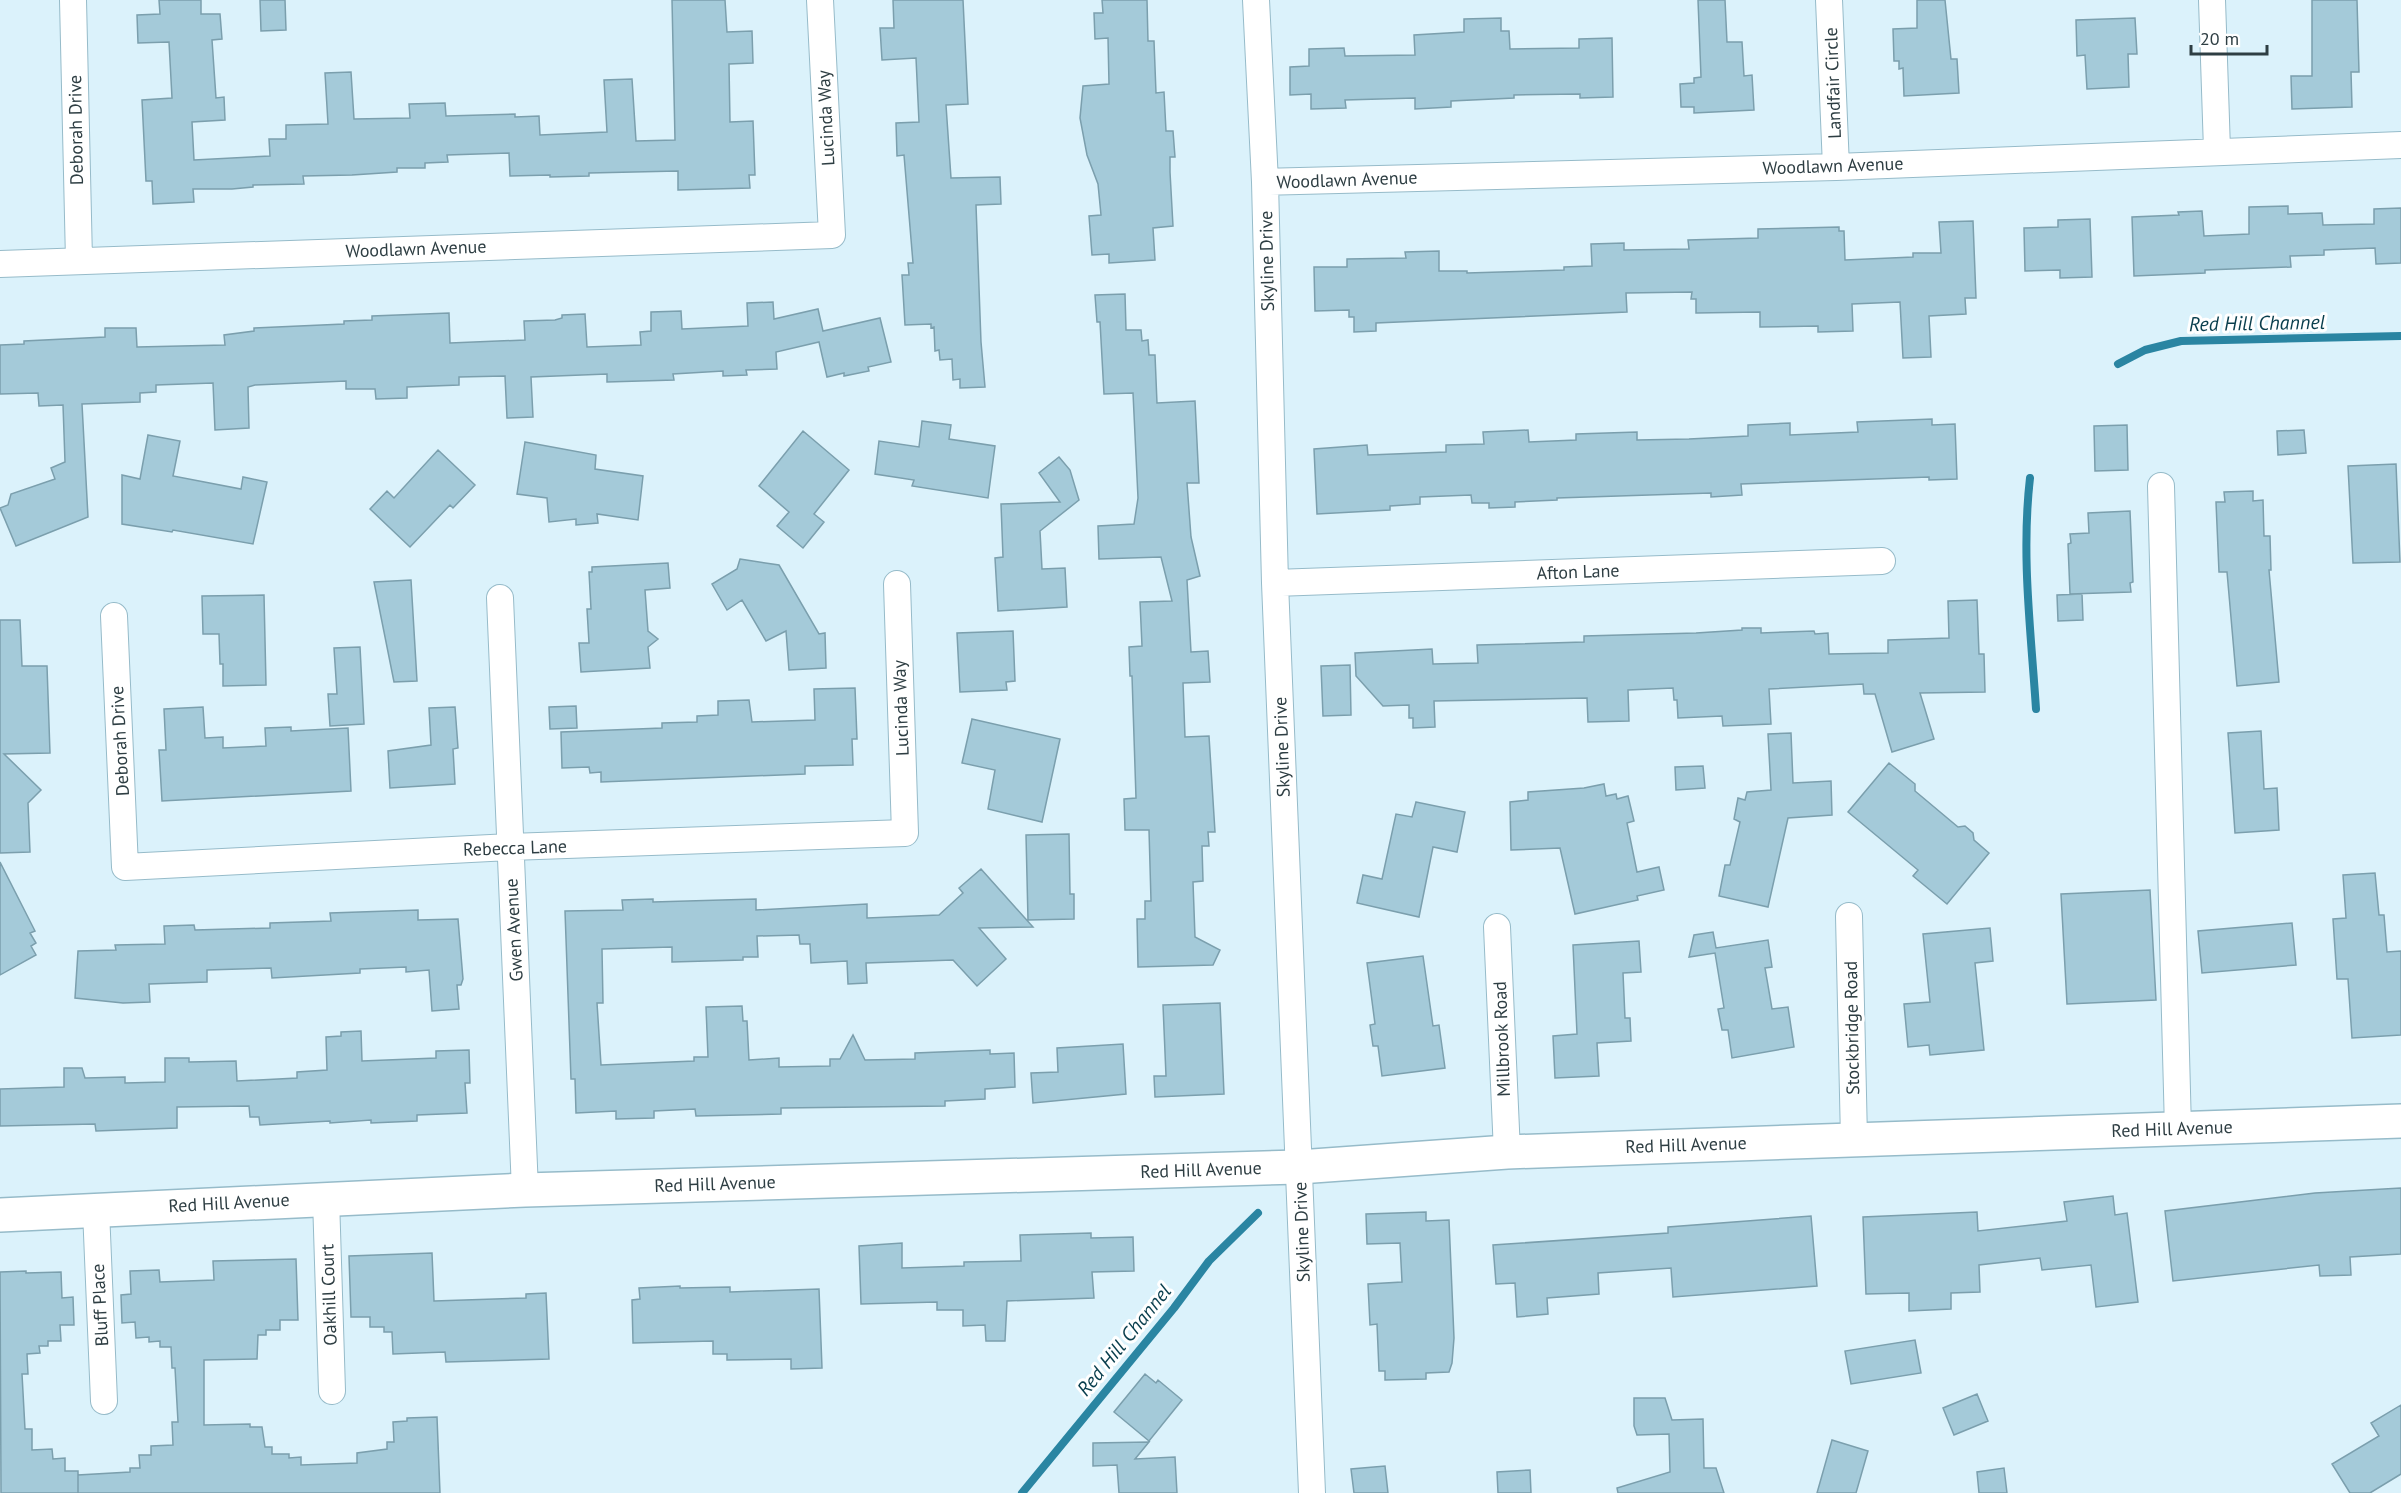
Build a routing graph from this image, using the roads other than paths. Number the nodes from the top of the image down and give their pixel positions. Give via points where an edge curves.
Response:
1 (73, 0) edge
2 (820, 0) edge
3 (1256, 0) edge
4 (1829, 0) edge
5 (2212, 0) edge
6 (2401, 145) edge
7 (2217, 150) junction
8 (1836, 167) junction
9 (1265, 182) junction
10 (832, 235) joint
11 (79, 260) junction
12 (0, 264) edge
13 (2161, 486) dead end
14 (1882, 561) dead end
15 (1275, 583) junction
16 (897, 584) dead end
17 (500, 598) dead end
18 (114, 616) dead end
19 (905, 833) joint
20 (510, 847) junction
21 (125, 867) joint
22 (1849, 916) dead end
23 (1497, 927) dead end
24 (2401, 1121) edge
25 (2178, 1129) junction
26 (1854, 1139) junction
27 (1507, 1152) junction
28 (1299, 1167) junction
29 (525, 1190) junction
30 (326, 1198) junction
31 (96, 1210) junction
32 (0, 1215) edge
33 (332, 1391) dead end
34 (104, 1401) dead end
35 (1312, 1493) edge

1 - 11 street, Deborah Drive
2 - 10 street, Lucinda Way
3 - 9 street, Skyline Drive
4 - 8 street, Landfair Circle
5 - 7 street
6 - 7 street, Woodlawn Avenue
7 - 8 street, Woodlawn Avenue
8 - 9 street, Woodlawn Avenue
9 - 15 street, Skyline Drive
10 - 11 street, Woodlawn Avenue
11 - 12 street, Woodlawn Avenue
13 - 25 street
14 - 15 street, Afton Lane
15 - 28 street, Skyline Drive
16 - 19 street, Lucinda Way
17 - 20 street, Gwen Avenue
18 - 21 street, Deborah Drive
19 - 20 street, Rebecca Lane
20 - 21 street, Rebecca Lane
20 - 29 street, Gwen Avenue
22 - 26 street, Stockbridge Road
23 - 27 street, Millbrook Road
24 - 25 main road, Red Hill Avenue
25 - 26 main road, Red Hill Avenue
26 - 27 main road, Red Hill Avenue
27 - 28 main road, Red Hill Avenue
28 - 29 main road, Red Hill Avenue
28 - 35 street, Skyline Drive
29 - 30 main road, Red Hill Avenue
30 - 31 main road, Red Hill Avenue
30 - 33 street, Oakhill Court
31 - 32 main road, Red Hill Avenue
31 - 34 street, Bluff Place

